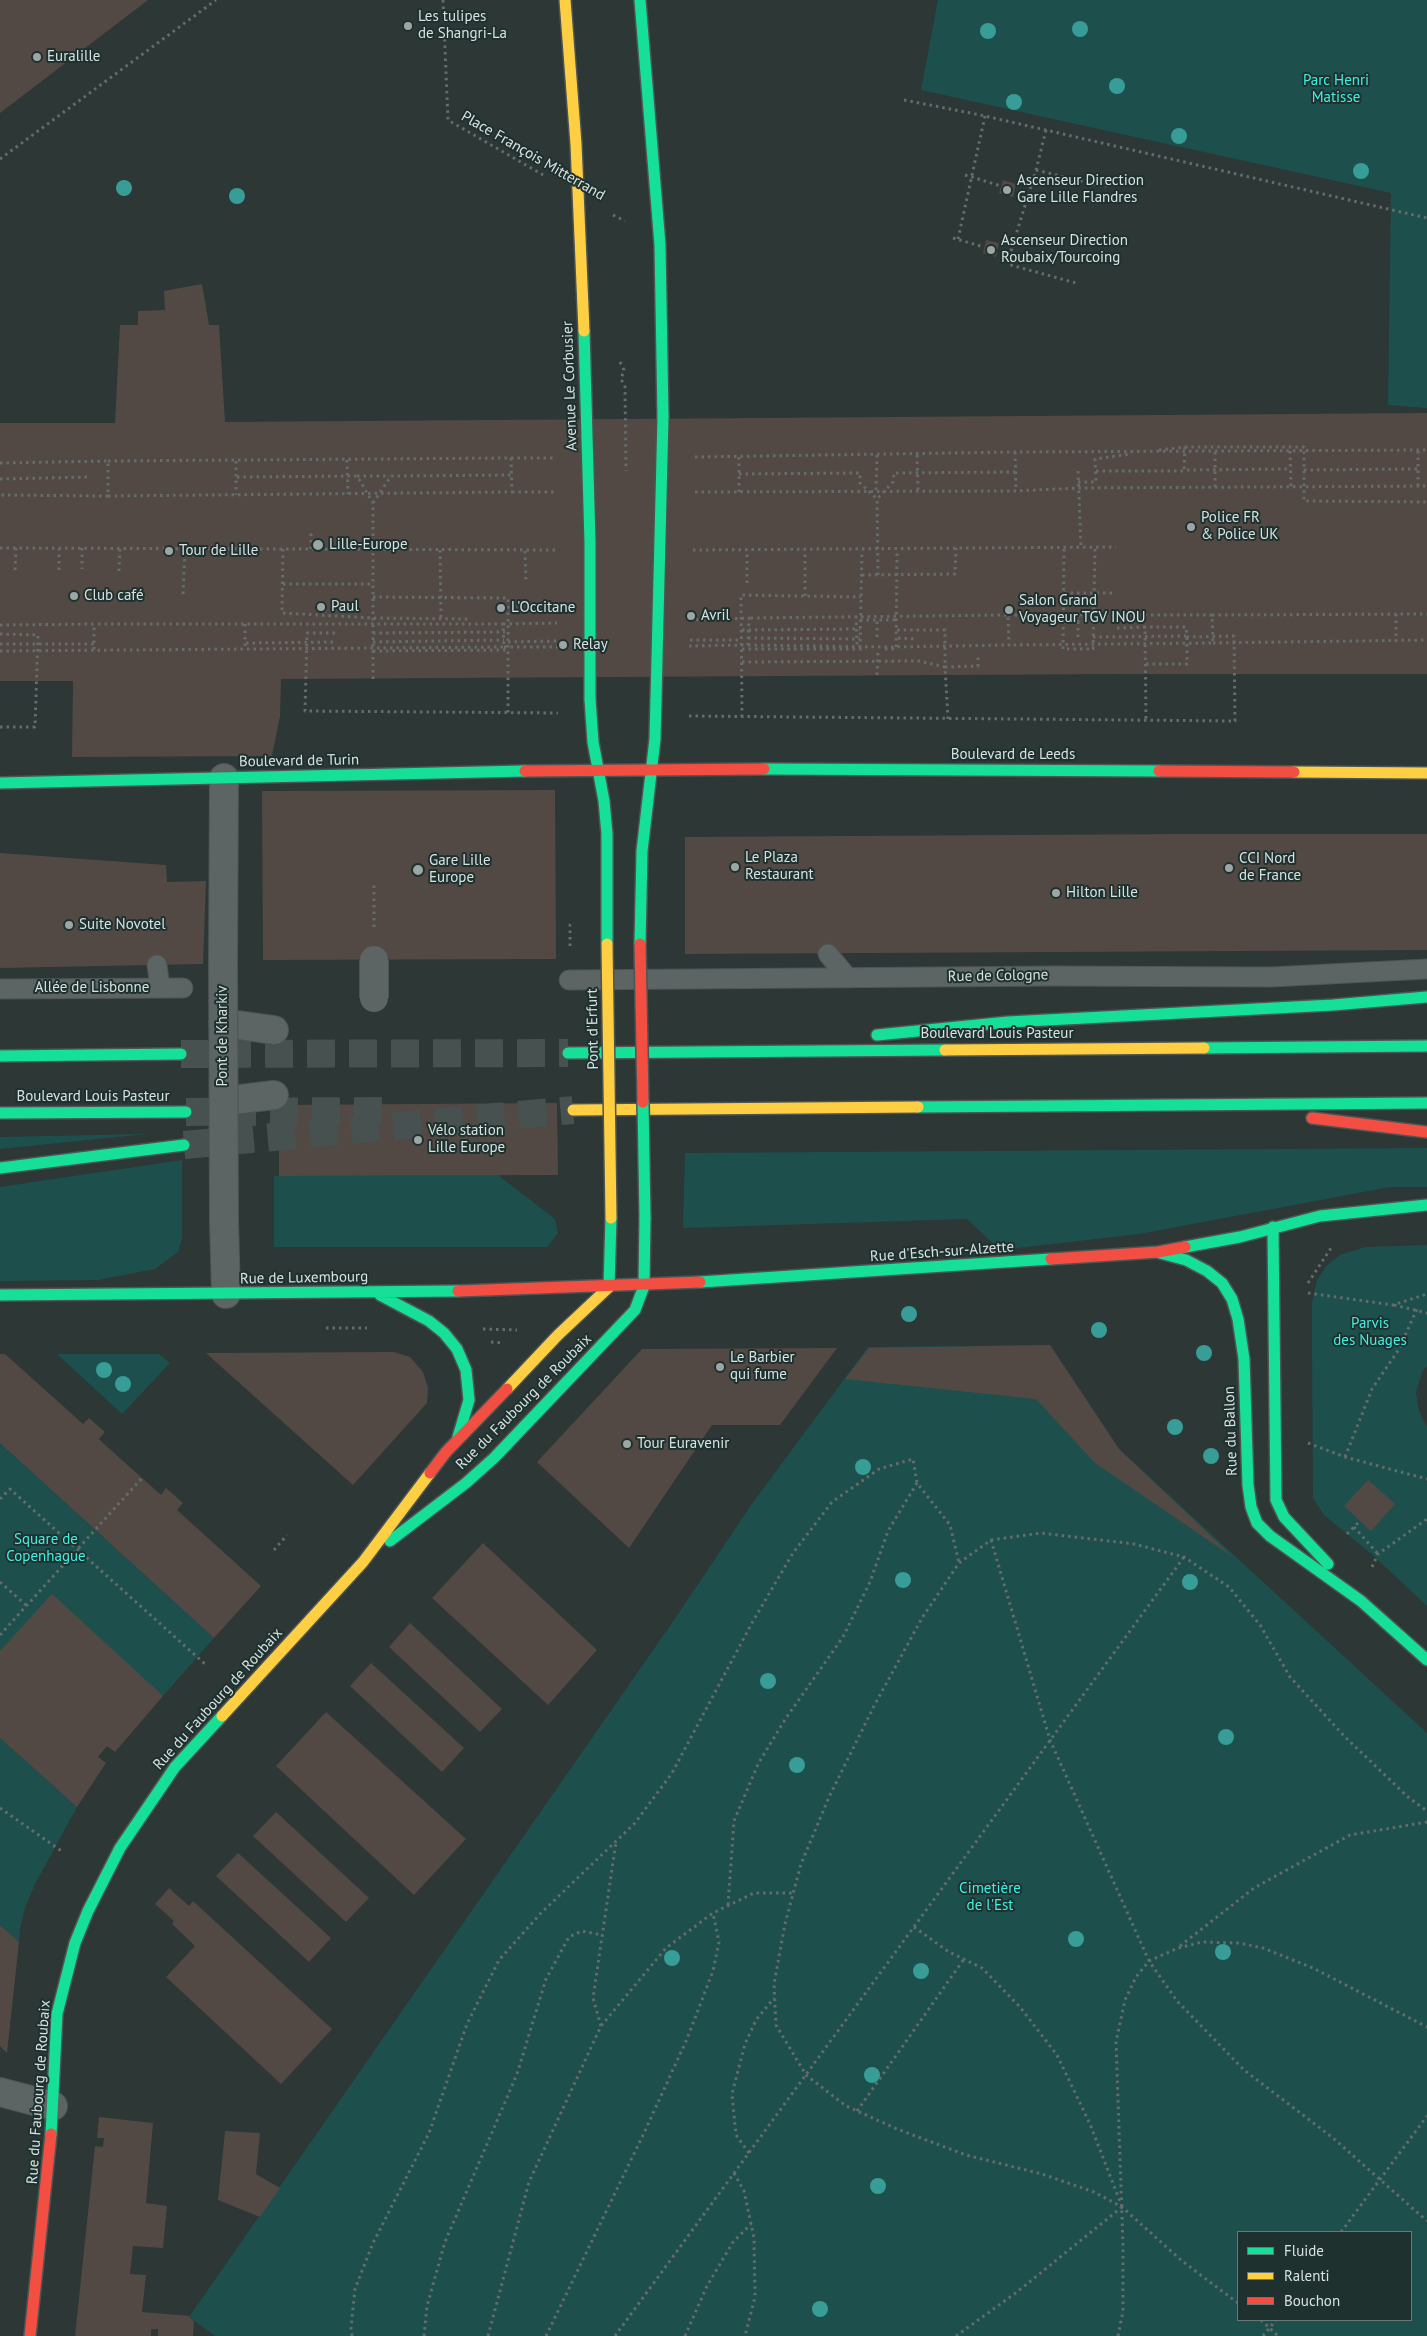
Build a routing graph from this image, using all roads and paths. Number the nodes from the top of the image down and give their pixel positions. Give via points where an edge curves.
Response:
1 (216, 0) edge
2 (443, 0) edge
3 (565, 0) edge
4 (640, 0) edge
5 (904, 100) dead end
6 (985, 116) junction
7 (1046, 130) junction
8 (0, 160) edge
9 (1036, 170) junction
10 (965, 175) dead end
11 (972, 177) junction
12 (550, 179) dead end
13 (1001, 186) dead end
14 (1106, 187) dead end
15 (609, 212) dead end
16 (1427, 218) edge
17 (625, 222) dead end
18 (953, 238) dead end
19 (958, 239) junction
20 (984, 247) dead end
21 (1076, 283) dead end
22 (620, 362) dead end
23 (618, 387) dead end
24 (633, 387) dead end
25 (625, 388) junction
26 (1185, 446) junction
27 (1418, 450) junction
28 (1427, 450) edge
29 (1290, 451) junction
30 (1015, 452) junction
31 (1215, 452) junction
32 (876, 455) junction
33 (917, 455) junction
34 (739, 456) junction
35 (616, 457) dead end
36 (636, 457) dead end
37 (693, 457) dead end
38 (510, 458) junction
39 (559, 458) dead end
40 (347, 460) junction
41 (108, 461) junction
42 (236, 461) junction
43 (0, 463) edge
44 (1291, 469) junction
45 (1418, 469) junction
46 (1215, 470) junction
47 (1304, 470) junction
48 (1096, 471) junction
49 (1015, 472) junction
50 (739, 474) junction
51 (511, 475) junction
52 (357, 476) junction
53 (391, 476) junction
54 (90, 477) dead end
55 (236, 477) junction
56 (0, 479) edge
57 (626, 480) dead end
58 (1078, 482) junction
59 (1418, 486) junction
60 (1427, 486) edge
61 (1215, 487) junction
62 (1291, 487) junction
63 (1078, 488) junction
64 (876, 490) junction
65 (918, 490) junction
66 (1016, 491) junction
67 (512, 492) junction
68 (560, 492) dead end
69 (693, 492) dead end
70 (739, 492) junction
71 (348, 494) junction
72 (0, 495) edge
73 (236, 495) junction
74 (108, 496) junction
75 (877, 499) junction
76 (1427, 502) edge
77 (373, 503) junction
78 (311, 532) dead end
79 (1116, 547) dead end
80 (0, 548) edge
81 (16, 548) junction
82 (82, 548) junction
83 (956, 548) junction
84 (1081, 548) junction
85 (1095, 548) junction
86 (59, 549) junction
87 (120, 549) junction
88 (185, 549) junction
89 (283, 549) junction
90 (311, 549) junction
91 (1064, 549) junction
92 (373, 550) junction
93 (440, 550) junction
94 (525, 550) junction
95 (550, 550) dead end
96 (692, 550) dead end
97 (747, 550) junction
98 (805, 550) junction
99 (862, 550) junction
100 (878, 550) junction
101 (897, 550) junction
102 (82, 569) dead end
103 (15, 570) dead end
104 (59, 570) dead end
105 (119, 571) dead end
106 (862, 575) junction
107 (878, 575) junction
108 (897, 575) junction
109 (526, 583) dead end
110 (747, 583) dead end
111 (283, 584) junction
112 (373, 584) junction
113 (1094, 592) junction
114 (1064, 593) junction
115 (1116, 593) dead end
116 (183, 594) dead end
117 (805, 596) junction
118 (373, 597) junction
119 (861, 597) junction
120 (441, 598) junction
121 (1396, 614) junction
122 (1427, 614) edge
123 (1008, 615) junction
124 (1063, 615) junction
125 (1095, 615) junction
126 (1212, 615) junction
127 (856, 616) junction
128 (1078, 616) junction
129 (373, 618) junction
130 (749, 618) dead end
131 (877, 618) junction
132 (896, 618) junction
133 (441, 619) junction
134 (468, 619) dead end
135 (860, 620) junction
136 (1064, 622) junction
137 (1078, 622) junction
138 (1094, 622) junction
139 (94, 624) junction
140 (245, 624) junction
141 (0, 625) edge
142 (1145, 627) junction
143 (1117, 628) dead end
144 (860, 629) junction
145 (742, 630) junction
146 (896, 630) junction
147 (1078, 630) junction
148 (508, 632) junction
149 (335, 633) dead end
150 (373, 633) junction
151 (0, 634) edge
152 (1212, 635) junction
153 (1078, 636) dead end
154 (1063, 637) junction
155 (1093, 637) junction
156 (1186, 637) junction
157 (748, 638) dead end
158 (898, 638) junction
159 (860, 639) junction
160 (916, 639) dead end
161 (685, 640) dead end
162 (742, 640) junction
163 (1396, 640) junction
164 (1427, 640) edge
165 (506, 641) junction
166 (562, 641) dead end
167 (334, 642) dead end
168 (373, 642) junction
169 (246, 643) junction
170 (1213, 643) junction
171 (0, 644) edge
172 (94, 644) junction
173 (1095, 644) junction
174 (748, 645) dead end
175 (1009, 645) junction
176 (1064, 645) junction
177 (898, 646) junction
178 (858, 647) junction
179 (742, 649) junction
180 (878, 649) junction
181 (0, 650) edge
182 (246, 650) junction
183 (508, 650) junction
184 (94, 651) junction
185 (374, 651) junction
186 (978, 656) dead end
187 (742, 662) junction
188 (1146, 664) junction
189 (945, 667) junction
190 (877, 675) dead end
191 (373, 678) dead end
192 (508, 714) junction
193 (564, 714) dead end
194 (684, 716) dead end
195 (742, 717) junction
196 (948, 719) junction
197 (1146, 720) junction
198 (0, 727) edge
199 (599, 770) junction
200 (651, 770) junction
201 (1427, 773) edge
202 (224, 778) junction
203 (0, 783) edge
204 (374, 885) dead end
205 (374, 917) dead end
206 (828, 954) dead end
207 (374, 960) dead end
208 (157, 965) dead end
209 (1427, 969) edge
210 (848, 978) junction
211 (569, 980) dead end
212 (0, 988) edge
213 (160, 988) junction
214 (183, 988) dead end
215 (1427, 997) edge
216 (374, 998) dead end
217 (223, 1024) junction
218 (274, 1030) dead end
219 (862, 1036) dead end
220 (832, 1039) dead end
221 (1427, 1046) edge
222 (715, 1051) junction
223 (568, 1053) tunnel mouth
224 (181, 1054) tunnel mouth
225 (0, 1056) edge
226 (274, 1095) dead end
227 (224, 1101) junction
228 (1427, 1103) edge
229 (1227, 1105) junction
230 (573, 1110) tunnel mouth
231 (186, 1112) tunnel mouth
232 (0, 1113) edge
233 (1427, 1132) edge
234 (184, 1144) tunnel mouth
235 (0, 1168) edge
236 (1427, 1205) edge
237 (1273, 1227) junction
238 (1158, 1252) junction
239 (644, 1286) junction
240 (609, 1287) junction
241 (374, 1292) junction
242 (226, 1294) junction
243 (1301, 1294) dead end
244 (1427, 1294) edge
245 (0, 1295) edge
246 (1393, 1305) junction
247 (1416, 1309) junction
248 (1427, 1313) edge
249 (477, 1328) dead end
250 (521, 1330) dead end
251 (487, 1342) dead end
252 (506, 1343) dead end
253 (456, 1441) junction
254 (1302, 1441) dead end
255 (1345, 1457) junction
256 (142, 1478) dead end
257 (1427, 1479) edge
258 (917, 1483) junction
259 (0, 1499) edge
260 (1427, 1519) edge
261 (1360, 1521) dead end
262 (1354, 1527) junction
263 (288, 1534) dead end
264 (1347, 1534) dead end
265 (991, 1540) junction
266 (78, 1550) junction
267 (274, 1550) dead end
268 (1378, 1554) junction
269 (1184, 1557) junction
270 (362, 1562) junction
271 (959, 1563) junction
272 (0, 1582) edge
273 (1361, 1601) junction
274 (27, 1606) junction
275 (0, 1635) edge
276 (1427, 1660) edge
277 (205, 1664) dead end
278 (1050, 1740) junction
279 (0, 1808) edge
280 (1427, 1811) edge
281 (1427, 1822) edge
282 (616, 1841) junction
283 (63, 1852) dead end
284 (793, 1893) junction
285 (728, 1905) junction
286 (713, 1913) junction
287 (914, 1927) junction
288 (602, 1935) junction
289 (1178, 1948) junction
290 (964, 1959) junction
291 (1149, 1961) junction
292 (774, 1998) junction
293 (601, 2026) junction
294 (1427, 2027) edge
295 (806, 2075) junction
296 (0, 2092) edge
297 (53, 2106) junction
298 (857, 2111) junction
299 (1427, 2116) edge
300 (749, 2153) junction
301 (734, 2173) junction
302 (1381, 2178) junction
303 (1122, 2207) junction
304 (1427, 2221) edge
305 (751, 2224) junction
306 (1342, 2231) edge
307 (1237, 2302) edge
308 (1262, 2321) edge
309 (1275, 2321) edge
310 (1270, 2327) junction
311 (30, 2336) edge
312 (352, 2336) edge
313 (424, 2336) edge
314 (488, 2336) edge
315 (546, 2336) edge
316 (615, 2336) edge
317 (685, 2336) edge
318 (745, 2336) edge
319 (956, 2336) edge
320 (1118, 2336) edge
321 (1264, 2336) edge
322 (1278, 2336) edge

1 - 8 path
2 - 12 path, Place François Mitterrand via 448,120
3 - 199 main road, Avenue Le Corbusier, bridge via 576,153 586,386 590,699
4 - 200 main road, bridge via 657,194 663,331 656,699
5 - 6 path
6 - 7 path
6 - 11 path
7 - 9 path
7 - 16 path
9 - 14 path
9 - 21 path via 1007,264
10 - 11 path
11 - 13 path
11 - 19 path
15 - 17 path, Place François Mitterrand
18 - 19 path
19 - 20 path
22 - 25 path
23 - 25 path
24 - 25 path
25 - 57 path
26 - 44 path via 1184,470
26 - 47 path via 1304,446
26 - 48 path via 1095,459
27 - 28 path
27 - 29 path
27 - 45 path
29 - 31 path
29 - 44 path
30 - 31 path
30 - 33 path
30 - 49 path
31 - 46 path
32 - 33 path
32 - 34 path
32 - 64 path
33 - 65 path
34 - 37 path
34 - 50 path
35 - 36 path
38 - 39 path
38 - 40 path
38 - 51 path
40 - 42 path
40 - 71 path
41 - 42 path
41 - 43 path
41 - 74 path
42 - 55 path
44 - 62 path
45 - 47 path
45 - 59 path
46 - 48 path
46 - 61 path
47 - 76 path via 1304,501
48 - 58 path via 1096,482
49 - 66 path
49 - 75 path via 894,473 893,482
50 - 70 path
50 - 75 path via 860,473 860,483
51 - 53 path
51 - 67 path
52 - 53 path
52 - 55 path
52 - 77 path
53 - 77 path
54 - 56 path
55 - 73 path
58 - 63 path via 1078,471
58 - 84 path
59 - 60 path
59 - 62 path
61 - 62 path
61 - 63 path
63 - 66 path
64 - 65 path
64 - 70 path
65 - 66 path
67 - 68 path
67 - 71 path
69 - 70 path
71 - 73 path
72 - 74 path
73 - 74 path
75 - 100 path
77 - 92 path
78 - 90 path
79 - 85 path
80 - 81 path
81 - 86 path
81 - 103 path
82 - 86 path
82 - 87 path
82 - 102 path
83 - 91 path
83 - 101 path
83 - 108 path via 955,574
84 - 85 path
84 - 91 path
85 - 113 path
86 - 104 path
87 - 88 path
87 - 105 path
88 - 89 path
88 - 116 path
89 - 90 path
89 - 111 path
90 - 92 path
91 - 114 path
92 - 93 path
92 - 112 path
93 - 94 path
93 - 120 path
94 - 95 path
94 - 109 path
96 - 97 path
97 - 98 path
97 - 110 path
98 - 99 path
98 - 117 path
99 - 100 path
99 - 106 path
100 - 101 path
100 - 107 path
101 - 108 path
106 - 107 path
106 - 119 path
107 - 108 path
108 - 132 path
111 - 112 path
111 - 129 path via 282,613
112 - 118 path
113 - 114 path
113 - 115 path
113 - 138 path
114 - 136 path
117 - 119 path
117 - 145 path via 741,595
118 - 120 path
118 - 129 path
119 - 135 path
120 - 133 path
120 - 148 path via 508,598
121 - 122 path
121 - 126 path
121 - 163 path
123 - 124 path
123 - 132 path
123 - 175 path
124 - 128 path
124 - 154 path
125 - 126 path
125 - 128 path
125 - 173 path
126 - 152 path
127 - 130 path
127 - 131 path
127 - 178 path
128 - 147 path
129 - 133 path
129 - 150 path
131 - 132 path
131 - 135 path
132 - 146 path
132 - 158 path
133 - 134 path
135 - 144 path
136 - 137 path
136 - 154 path
137 - 138 path
137 - 147 path
138 - 155 path
139 - 140 path
139 - 141 path
139 - 172 path
140 - 165 path via 503,624
140 - 169 path
142 - 143 path
142 - 156 path via 1186,627
142 - 188 path
144 - 145 path
144 - 159 path
145 - 162 path
146 - 180 path via 896,649
146 - 189 path via 945,630
147 - 153 path
148 - 150 path
148 - 165 path
149 - 192 path via 307,633 305,711
150 - 168 path
151 - 198 path via 38,635 35,727
152 - 155 path
152 - 170 path
154 - 155 path via 1063,649 1093,648
154 - 176 path
156 - 188 path via 1187,664
156 - 197 path via 1234,636 1234,720
157 - 159 path
158 - 160 path
158 - 177 path
159 - 178 path
161 - 162 path
162 - 179 path
163 - 164 path
163 - 170 path
165 - 166 path
165 - 168 path
165 - 182 path via 504,648
165 - 183 path
167 - 169 path
168 - 185 path
169 - 182 path
170 - 173 path
171 - 172 path
172 - 184 path
173 - 176 path
174 - 178 path
175 - 176 path
175 - 177 path
177 - 178 path
178 - 179 path
178 - 180 path
179 - 187 path
180 - 190 path
181 - 184 path
182 - 184 path
183 - 185 path
183 - 192 path
185 - 191 path
186 - 189 path via 978,666
187 - 189 path via 919,661
187 - 195 path
188 - 197 path
189 - 196 path
192 - 193 path
194 - 195 path
195 - 196 path
196 - 197 path
199 - 200 main road, Boulevard de Leeds
199 - 202 main road, Boulevard de Turin
199 - 240 main road, Pont d'Erfurt, bridge via 608,834
200 - 201 main road, Boulevard de Leeds
200 - 239 main road, bridge via 642,851 640,944
202 - 203 main road, Boulevard de Turin
202 - 217 street, Pont de Kharkiv, bridge
204 - 205 path
206 - 210 lane
207 - 216 street, bridge
208 - 213 lane
209 - 210 lane, Rue de Cologne via 1271,978
210 - 211 lane, Rue de Cologne
212 - 213 lane, Allée de Lisbonne
213 - 214 lane, Allée de Lisbonne
215 - 219 main road via 1240,1011 1008,1022
217 - 218 street
217 - 227 street, Pont de Kharkiv, bridge
220 - 222 main road
221 - 222 main road, Boulevard Louis Pasteur
222 - 223 main road, Boulevard Louis Pasteur
224 - 225 main road
226 - 227 street
227 - 242 street, Pont de Kharkiv, bridge
228 - 229 main road
229 - 230 main road
229 - 233 main road
231 - 232 main road, Boulevard Louis Pasteur
234 - 235 main road
236 - 237 main road via 1320,1216
237 - 238 main road, Rue d'Esch-sur-Alzette via 1240,1237
237 - 273 main road, Rue du Ballon via 1276,1500 1284,1517
238 - 239 main road, Rue d'Esch-sur-Alzette
238 - 273 main road, Rue du Ballon via 1186,1260 1207,1271 1222,1283 1232,1299 1244,1359 1248,1485 1257,1523 1270,1536
239 - 240 main road, Rue d'Esch-sur-Alzette
239 - 270 main road, Rue du Faubourg de Roubaix via 635,1310 494,1458
240 - 241 main road, Rue de Luxembourg
240 - 253 main road, Rue du Faubourg de Roubaix
241 - 242 main road, Rue de Luxembourg
241 - 253 main road via 429,1321 457,1349 466,1370 469,1400
242 - 245 main road, Rue de Luxembourg
243 - 246 path via 1314,1293
244 - 246 path
246 - 247 path
247 - 248 path
247 - 255 path via 1398,1349 1372,1389
249 - 250 path
251 - 252 path
253 - 270 main road, Rue du Faubourg de Roubaix
254 - 255 path
255 - 257 path
256 - 266 path
258 - 271 path via 950,1525
258 - 282 path via 913,1459 879,1469 832,1502 793,1553 752,1621 672,1773 635,1823
258 - 285 path via 888,1531 870,1582 843,1637 758,1764 734,1821
259 - 266 path via 10,1489
260 - 268 path
261 - 262 path
262 - 264 path
262 - 268 path
263 - 267 path
265 - 269 path via 1041,1533 1134,1544
265 - 271 path
265 - 278 path
266 - 274 path
266 - 277 path
268 - 273 path
269 - 278 path
269 - 280 path via 1229,1587 1260,1625 1290,1677 1345,1737
270 - 297 main road, Rue du Faubourg de Roubaix via 196,1742 152,1798 120,1848 88,1910 65,1978 57,2014
271 - 284 path via 922,1618 874,1706 829,1797 801,1864
272 - 274 path
273 - 276 main road, Rue du Ballon
274 - 275 path
278 - 287 path
278 - 291 path
279 - 283 path
281 - 289 path via 1350,1835 1254,1888
282 - 288 path
282 - 312 path via 541,1913 499,1960 467,2024 429,2133 373,2243 355,2289
284 - 285 path via 754,1893
284 - 292 path
285 - 286 path
286 - 293 path via 666,1948
286 - 315 path via 719,1942 713,1971 690,2030
287 - 290 path
287 - 295 path
288 - 293 path via 593,1998
288 - 313 path via 582,1931 569,1937 546,1978 517,2074 445,2242 427,2306
289 - 291 path
289 - 294 path via 1202,1942 1239,1943 1263,1948 1313,1968
290 - 298 path
290 - 303 path via 982,1968 1020,2007 1057,2054 1090,2124
291 - 302 path via 1177,2001 1244,2070
291 - 303 path via 1136,1977 1125,2000 1116,2042
292 - 295 path via 776,2025
292 - 300 path via 756,2020 745,2044 732,2094 736,2135
293 - 314 path via 529,2182
295 - 298 path
295 - 300 path
296 - 297 street
297 - 311 main road, Rue du Faubourg de Roubaix via 50,2162
298 - 303 path via 897,2130 966,2155 1042,2174 1094,2192
299 - 302 path
300 - 301 path
301 - 305 path via 744,2191
301 - 316 path
302 - 304 path
302 - 306 path
303 - 307 path via 1182,2261
303 - 319 path via 1017,2292
303 - 320 path via 1123,2311
305 - 317 path via 733,2242
305 - 318 path via 755,2297
308 - 310 path
309 - 310 path
310 - 321 path
310 - 322 path

